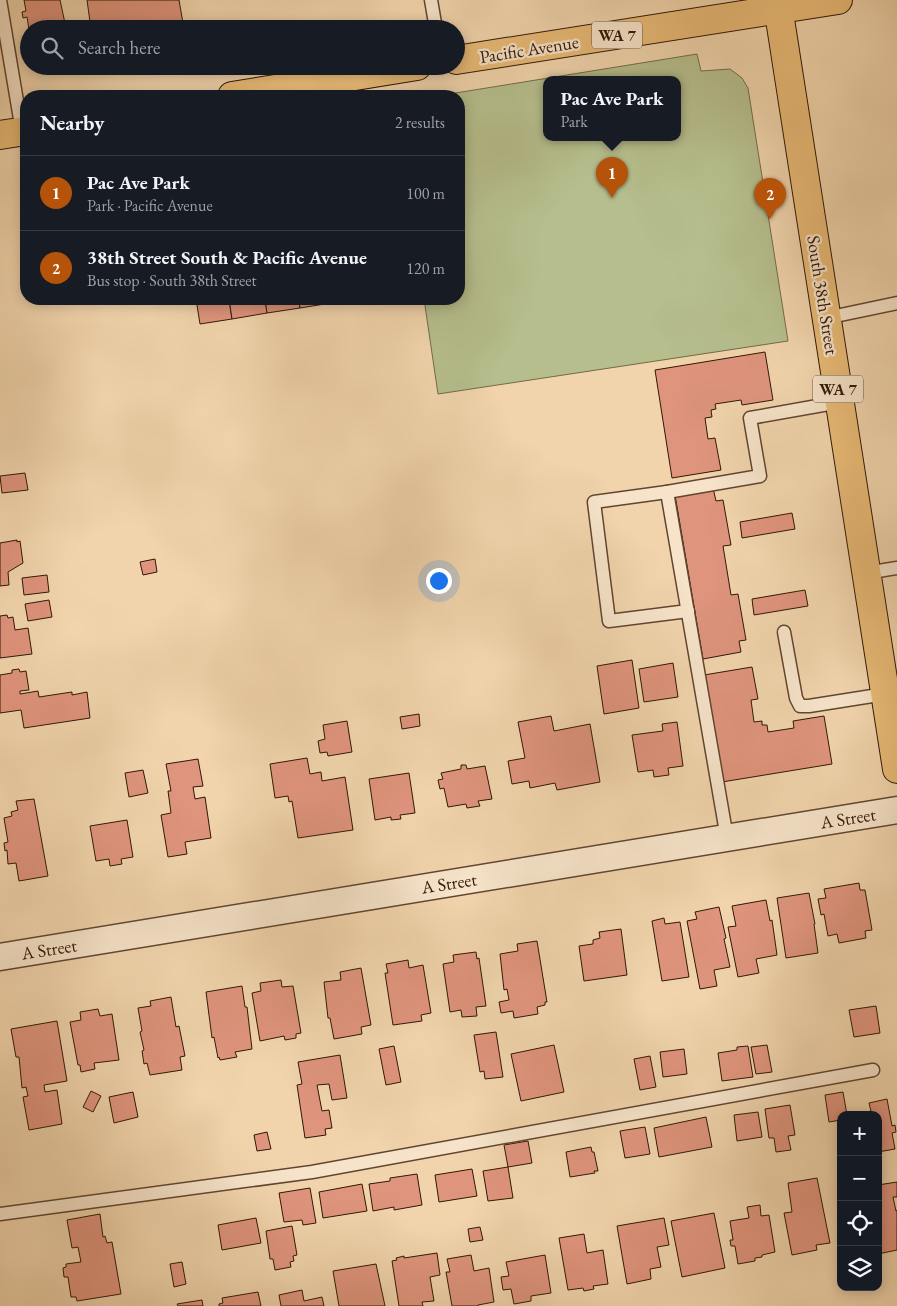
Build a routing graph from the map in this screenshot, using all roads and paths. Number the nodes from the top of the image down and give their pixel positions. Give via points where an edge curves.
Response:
1 (0, 0) edge
2 (431, 0) edge
3 (838, 0) edge
4 (778, 4) edge
5 (434, 20) edge
6 (465, 58) edge
7 (369, 75) edge
8 (289, 90) edge
9 (16, 132) edge
10 (897, 304) edge
11 (826, 318) junction
12 (840, 402) junction
13 (667, 492) junction
14 (897, 568) edge
15 (866, 573) junction
16 (688, 611) junction
17 (784, 632) dead end
18 (885, 694) junction
19 (897, 769) edge
20 (897, 810) edge
21 (727, 838) junction
22 (0, 957) edge
23 (873, 1070) dead end
24 (0, 1214) edge

1 - 9 lane
2 - 5 lane
3 - 4 main road, Pacific Avenue
4 - 6 main road, Pacific Avenue / WA 7
4 - 11 main road, South 38th Street / WA 7
7 - 8 main road
10 - 11 lane
11 - 12 main road, South 38th Street / WA 7
12 - 13 lane via 750,418 760,476
12 - 15 main road, South 38th Street / WA 7
13 - 16 lane
13 - 16 lane via 594,502 609,621
14 - 15 lane
15 - 18 main road, South 38th Street / WA 7
16 - 21 lane
17 - 18 lane via 800,706
18 - 19 main road, South 38th Street / WA 7
20 - 21 street, A Street
21 - 22 street, A Street
23 - 24 lane via 312,1172

